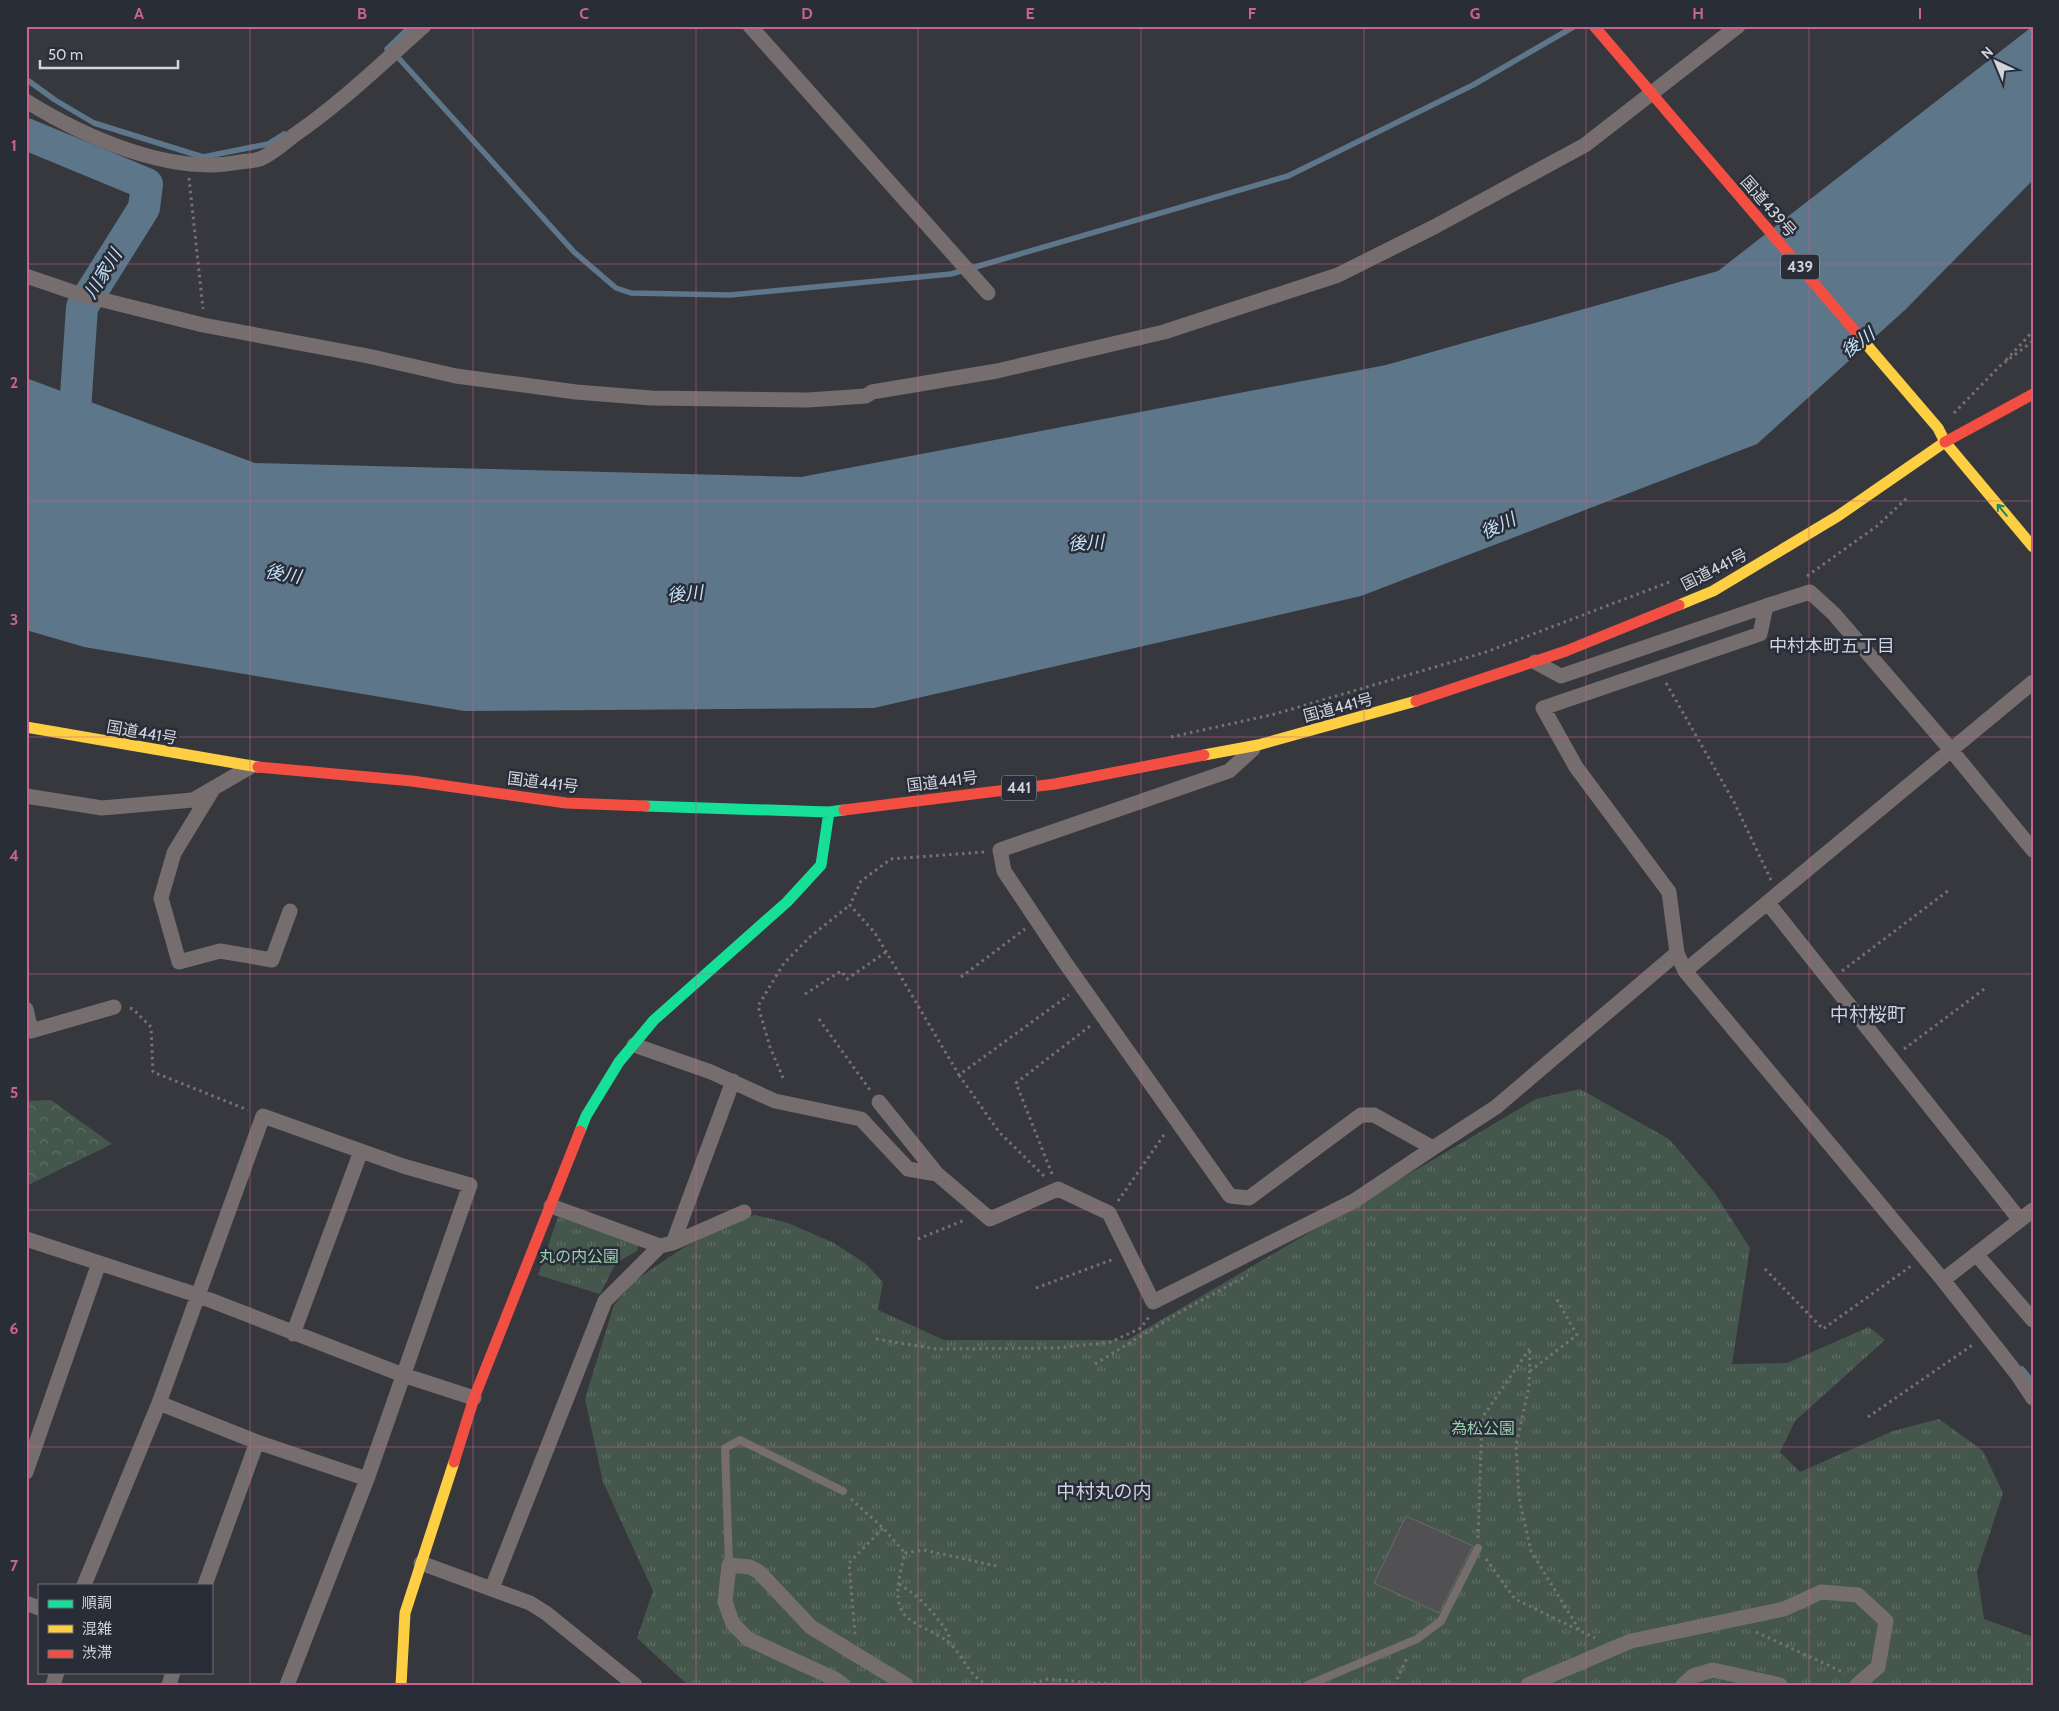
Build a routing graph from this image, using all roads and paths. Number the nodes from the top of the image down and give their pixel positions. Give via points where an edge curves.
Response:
1 (424, 26) edge
2 (750, 26) edge
3 (1594, 26) edge
4 (1738, 26) edge
5 (1657, 100) junction
6 (26, 101) edge
7 (188, 165) junction
8 (26, 276) edge
9 (988, 292) dead end
10 (203, 325) junction
11 (2033, 331) edge
12 (2033, 342) edge
13 (2000, 366) junction
14 (2033, 394) edge
15 (1938, 428) junction
16 (1945, 442) junction
17 (1913, 492) dead end
18 (2033, 548) edge
19 (1677, 579) dead end
20 (1810, 592) junction
21 (1766, 606) junction
22 (1534, 662) junction
23 (1658, 669) junction
24 (2033, 682) edge
25 (26, 728) edge
26 (1168, 737) dead end
27 (1258, 745) junction
28 (1951, 750) junction
29 (251, 766) junction
30 (213, 789) junction
31 (26, 796) edge
32 (829, 812) junction
33 (1000, 850) junction
34 (2033, 850) edge
35 (1949, 890) dead end
36 (1773, 898) junction
37 (850, 905) junction
38 (290, 911) dead end
39 (1038, 920) junction
40 (886, 952) junction
41 (1677, 953) junction
42 (1685, 971) junction
43 (961, 977) dead end
44 (1830, 981) junction
45 (1082, 986) junction
46 (1987, 988) dead end
47 (805, 994) dead end
48 (114, 1007) joint
49 (26, 1009) edge
50 (1103, 1017) junction
51 (819, 1019) dead end
52 (634, 1045) junction
53 (1892, 1058) junction
54 (959, 1075) junction
55 (783, 1078) dead end
56 (733, 1081) junction
57 (879, 1102) joint
58 (263, 1116) junction
59 (1175, 1118) junction
60 (1433, 1148) junction
61 (361, 1151) junction
62 (936, 1174) junction
63 (1058, 1189) junction
64 (551, 1206) junction
65 (2033, 1210) edge
66 (744, 1212) dead end
67 (982, 1213) junction
68 (1109, 1213) junction
69 (2020, 1220) junction
70 (26, 1239) edge
71 (918, 1240) dead end
72 (667, 1244) junction
73 (1129, 1254) junction
74 (1976, 1254) junction
75 (1923, 1258) junction
76 (99, 1263) junction
77 (1765, 1268) dead end
78 (1943, 1280) junction
79 (1036, 1288) dead end
80 (197, 1294) junction
81 (1555, 1296) dead end
82 (1153, 1302) junction
83 (2033, 1320) edge
84 (293, 1334) junction
85 (1986, 1335) junction
86 (876, 1339) dead end
87 (1530, 1371) junction
88 (403, 1375) junction
89 (474, 1398) junction
90 (2033, 1398) edge
91 (159, 1403) junction
92 (1868, 1418) dead end
93 (257, 1442) junction
94 (26, 1472) edge
95 (367, 1479) junction
96 (843, 1491) joint
97 (883, 1528) junction
98 (1478, 1548) junction
99 (904, 1553) junction
100 (421, 1563) junction
101 (729, 1565) junction
102 (996, 1566) dead end
103 (84, 1584) edge
104 (205, 1584) edge
105 (899, 1584) junction
106 (492, 1588) junction
107 (26, 1603) edge
108 (38, 1608) edge
109 (1580, 1631) junction
110 (1754, 1632) dead end
111 (1417, 1639) junction
112 (948, 1642) junction
113 (1614, 1648) junction
114 (856, 1655) junction
115 (1859, 1683) edge
116 (287, 1685) edge
117 (401, 1685) edge
118 (635, 1685) edge
119 (843, 1685) edge
120 (906, 1685) edge
121 (989, 1685) edge
122 (1027, 1685) edge
123 (1121, 1685) edge
124 (1308, 1685) edge
125 (1394, 1685) edge
126 (1528, 1685) edge
127 (1683, 1685) edge
128 (1780, 1685) edge

1 - 7 street via 325,114 262,158 222,166
2 - 9 street
3 - 5 main road, 国道439号 / 439
4 - 5 street
5 - 10 street via 1585,145 1434,227 1338,274 1164,332 997,371 872,392 866,396 808,400 704,399 576,392 456,376
5 - 15 main road, 国道439号 / 439
6 - 7 street via 108,142
7 - 10 path
8 - 10 street via 79,294
11 - 13 path
12 - 13 path
13 - 15 path
14 - 16 main road, 国道441号
15 - 16 main road, 国道439号 / 439
18 -> 16 main road, 国道439号 / 439
16 - 22 main road, 国道441号 / 441 via 1838,516 1713,591
17 - 20 path via 1876,526 1805,578
19 - 26 path via 1486,652 1275,714
20 - 21 street
20 - 28 street via 1834,614
21 - 22 street via 1561,676
21 - 23 street via 1760,634
22 - 27 main road, 国道441号 / 441 via 1368,716
23 - 36 path via 1734,802
23 - 41 street via 1543,708 1576,767 1670,892
24 - 28 street
25 - 29 main road, 国道441号 / 441
27 - 32 main road, 国道441号 / 441 via 1055,784
27 - 33 street via 1229,771
28 - 34 street
28 - 36 street
29 - 30 street
29 - 32 main road, 国道441号 / 441 via 412,781 566,803
30 - 31 street via 193,800 102,808
30 - 38 street via 174,853 161,898 179,962 220,951 272,960
32 - 52 main road via 821,865 787,902 654,1020
33 - 37 path via 891,859 861,881
33 - 39 street via 1004,871
35 - 44 path
36 - 42 street
36 - 44 street
37 - 40 path
37 - 55 path via 784,963 758,1006
39 - 43 path
39 - 45 street
40 - 47 path via 847,979 841,971
40 - 54 path
41 - 42 street
41 - 60 street via 1496,1107
42 - 75 street
44 - 53 street
45 - 50 street
45 - 54 path
46 - 53 path
48 - 49 street via 31,1031
48 - 58 path via 133,1009 150,1027 153,1072
50 - 59 street
50 - 63 path via 1016,1083
51 - 57 path
52 - 56 street
52 - 64 main road via 619,1062 586,1116
53 - 69 street
54 - 63 path via 999,1132
56 - 62 street via 775,1101 861,1119 908,1169
56 - 72 street
57 - 62 street
58 - 61 street
58 - 80 street
59 - 60 street via 1230,1196 1249,1198 1360,1115 1374,1115
59 - 68 path
60 - 82 street via 1354,1201
61 - 84 street
61 - 88 street via 470,1185
62 - 67 street
63 - 67 street via 990,1219
63 - 68 street
64 - 72 street
64 - 89 main road
65 - 69 street
66 - 72 street
67 - 71 path
68 - 73 street
69 - 74 street
70 - 76 street
72 - 106 street via 605,1301
73 - 79 path
73 - 82 street
74 - 78 street
74 - 83 street
75 - 77 path via 1823,1329
75 - 78 street
76 - 80 street
76 - 94 street
78 - 85 street
80 - 84 street
80 - 91 street
81 - 87 path via 1577,1335
82 - 86 path via 1151,1315 1141,1328 1111,1342 1057,1348 936,1349
84 - 88 street
85 - 90 street
85 - 92 path
87 - 98 path via 1530,1348 1482,1418
87 - 109 path via 1530,1387 1516,1445 1519,1498 1531,1551
88 - 89 street
88 - 95 street
89 - 100 main road
91 - 93 street
91 - 103 street
93 - 95 street
93 - 104 street
95 - 116 street
96 - 97 path
96 - 101 lane via 740,1440 725,1448
97 - 99 path
97 - 114 path via 849,1563
98 - 109 path via 1515,1599
98 - 111 lane via 1441,1621
99 - 102 path via 924,1550
99 - 105 path
100 - 106 street
100 - 117 main road via 405,1613
101 - 114 street via 750,1567 759,1572 811,1627
101 - 119 street via 726,1602 733,1624 748,1639
105 - 112 path via 919,1596 949,1634
105 - 112 path via 902,1611
106 - 118 street via 546,1613
107 - 108 street
109 - 113 path
110 - 115 path
111 - 124 lane
111 - 125 path
112 - 121 path via 979,1682
113 - 115 street via 1631,1641 1784,1609 1821,1592 1858,1596 1886,1621 1878,1667
113 - 126 street
114 - 120 street
122 - 123 path via 1048,1679
127 - 128 street via 1693,1676 1713,1670

